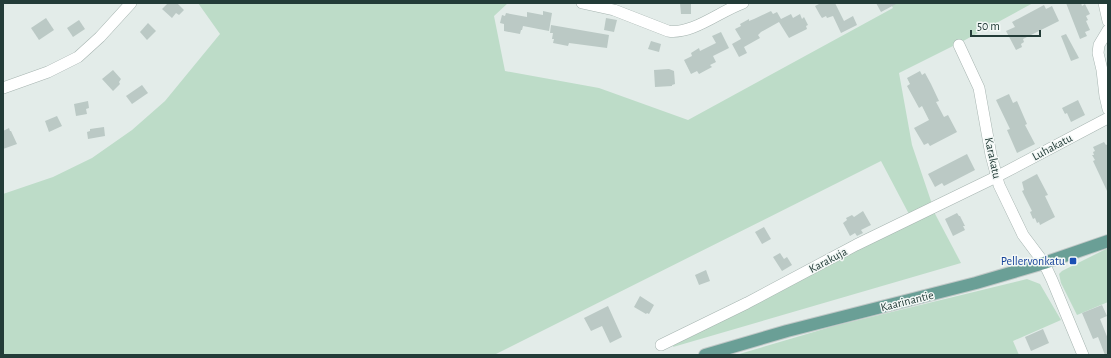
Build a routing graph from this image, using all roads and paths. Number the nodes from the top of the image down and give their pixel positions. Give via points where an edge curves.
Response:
1 (131, 3) edge
2 (582, 3) edge
3 (743, 3) edge
4 (1104, 3) edge
5 (1108, 21) edge
6 (1108, 30) edge
7 (959, 46) dead end
8 (3, 88) edge
9 (1108, 109) edge
10 (1108, 118) edge
11 (996, 177) junction
12 (1108, 241) edge
13 (1044, 263) junction
14 (661, 345) dead end
15 (705, 355) edge
16 (1084, 355) edge

1 - 8 street via 78,57 48,72
2 - 3 street via 614,10 675,32 689,29
4 - 5 street
6 - 9 street via 1099,45 1098,53
7 - 11 street, Karakatu via 979,88
10 - 11 street, Luhakatu
11 - 13 street, Karakatu via 1023,235
11 - 14 street, Karakuja
12 - 13 main road, Kaarinantie
13 - 15 main road, Kaarinantie
13 - 16 street

